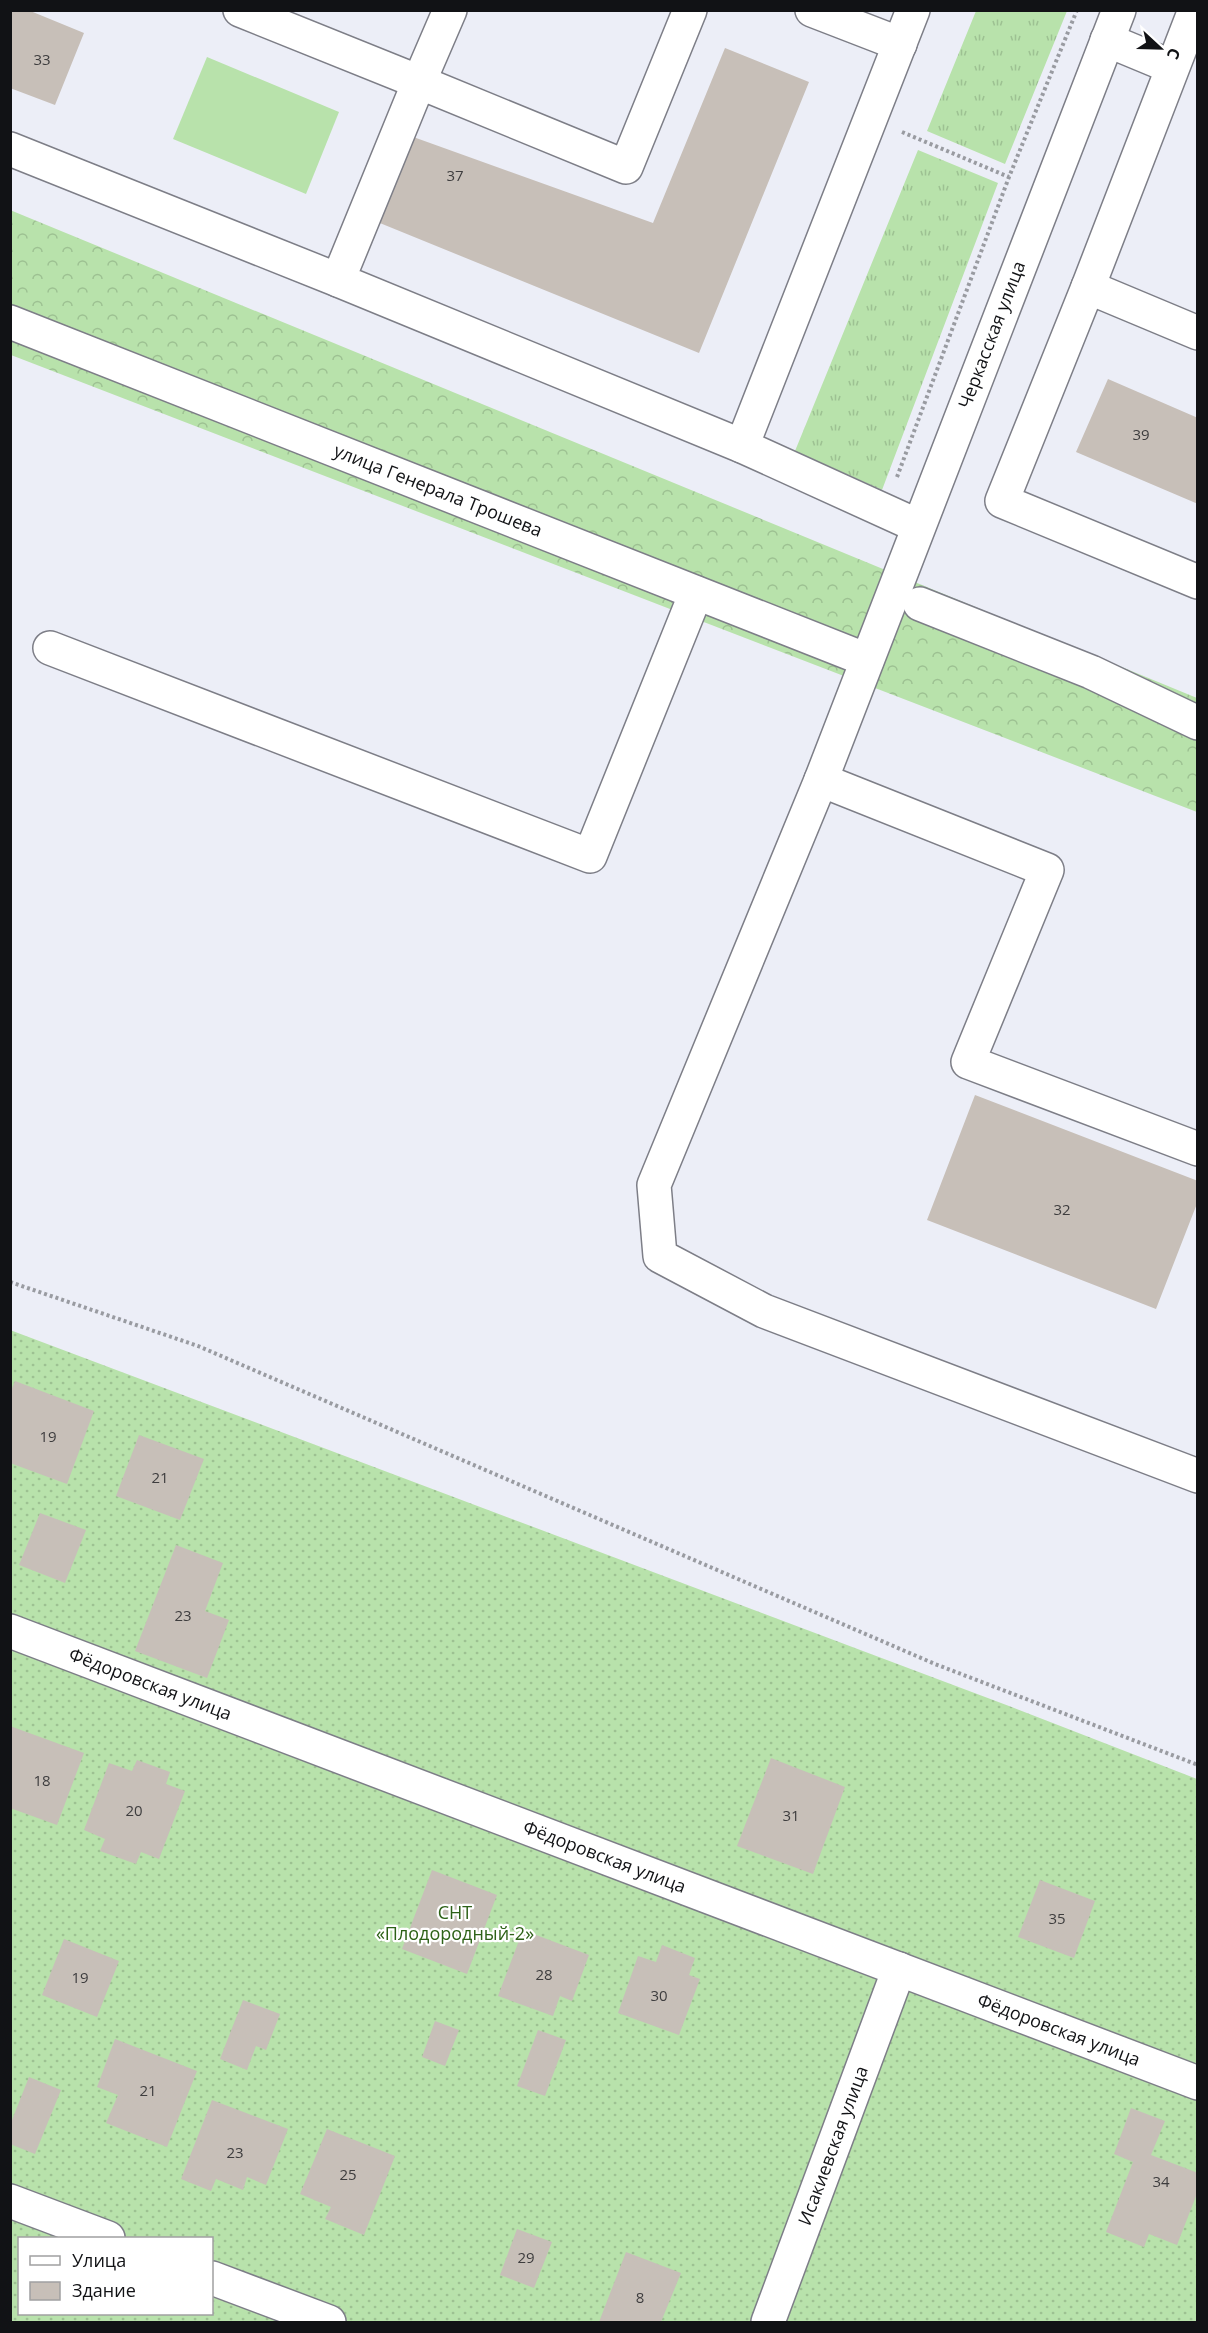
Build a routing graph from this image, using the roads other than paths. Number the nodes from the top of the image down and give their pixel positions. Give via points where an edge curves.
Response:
1 (240, 10) edge
2 (450, 10) edge
3 (690, 10) edge
4 (812, 10) edge
5 (913, 10) edge
6 (1195, 10) edge
7 (1113, 25) edge
8 (900, 44) junction
9 (1172, 67) junction
10 (419, 82) junction
11 (10, 149) edge
12 (338, 280) junction
13 (1088, 287) junction
14 (10, 322) edge
15 (1197, 333) edge
16 (742, 446) junction
17 (918, 526) junction
18 (1197, 582) edge
19 (696, 593) junction
20 (920, 604) dead end
21 (50, 648) dead end
22 (867, 660) junction
23 (1197, 723) edge
24 (821, 780) junction
25 (1197, 1149) edge
26 (1197, 1476) edge
27 (10, 1631) edge
28 (899, 1969) junction
29 (1197, 2084) edge
30 (10, 2201) edge
31 (105, 2237) edge
32 (213, 2278) edge
33 (329, 2322) edge
34 (768, 2322) edge

1 - 10 street
2 - 10 street
3 - 10 street via 626,167
4 - 8 street
5 - 8 street
6 - 9 street
7 - 9 street
7 - 17 street, Черкасская улица
8 - 16 street
9 - 13 street
10 - 12 street
11 - 12 street
12 - 16 street
13 - 15 street
13 - 18 street via 1002,501
14 - 19 street, улица Генерала Трошева
16 - 17 street
17 - 22 street, Черкасская улица
19 - 21 street via 590,856
19 - 22 street, улица Генерала Трошева
20 - 23 street via 1091,672
22 - 24 street, Черкасская улица
24 - 25 street via 1047,870 968,1062
24 - 26 street, Черкасская улица via 654,1185 660,1256 764,1311
27 - 28 street, Фёдоровская улица
28 - 29 street, Фёдоровская улица
28 - 34 street, Исакиевская улица
30 - 31 street
32 - 33 street

